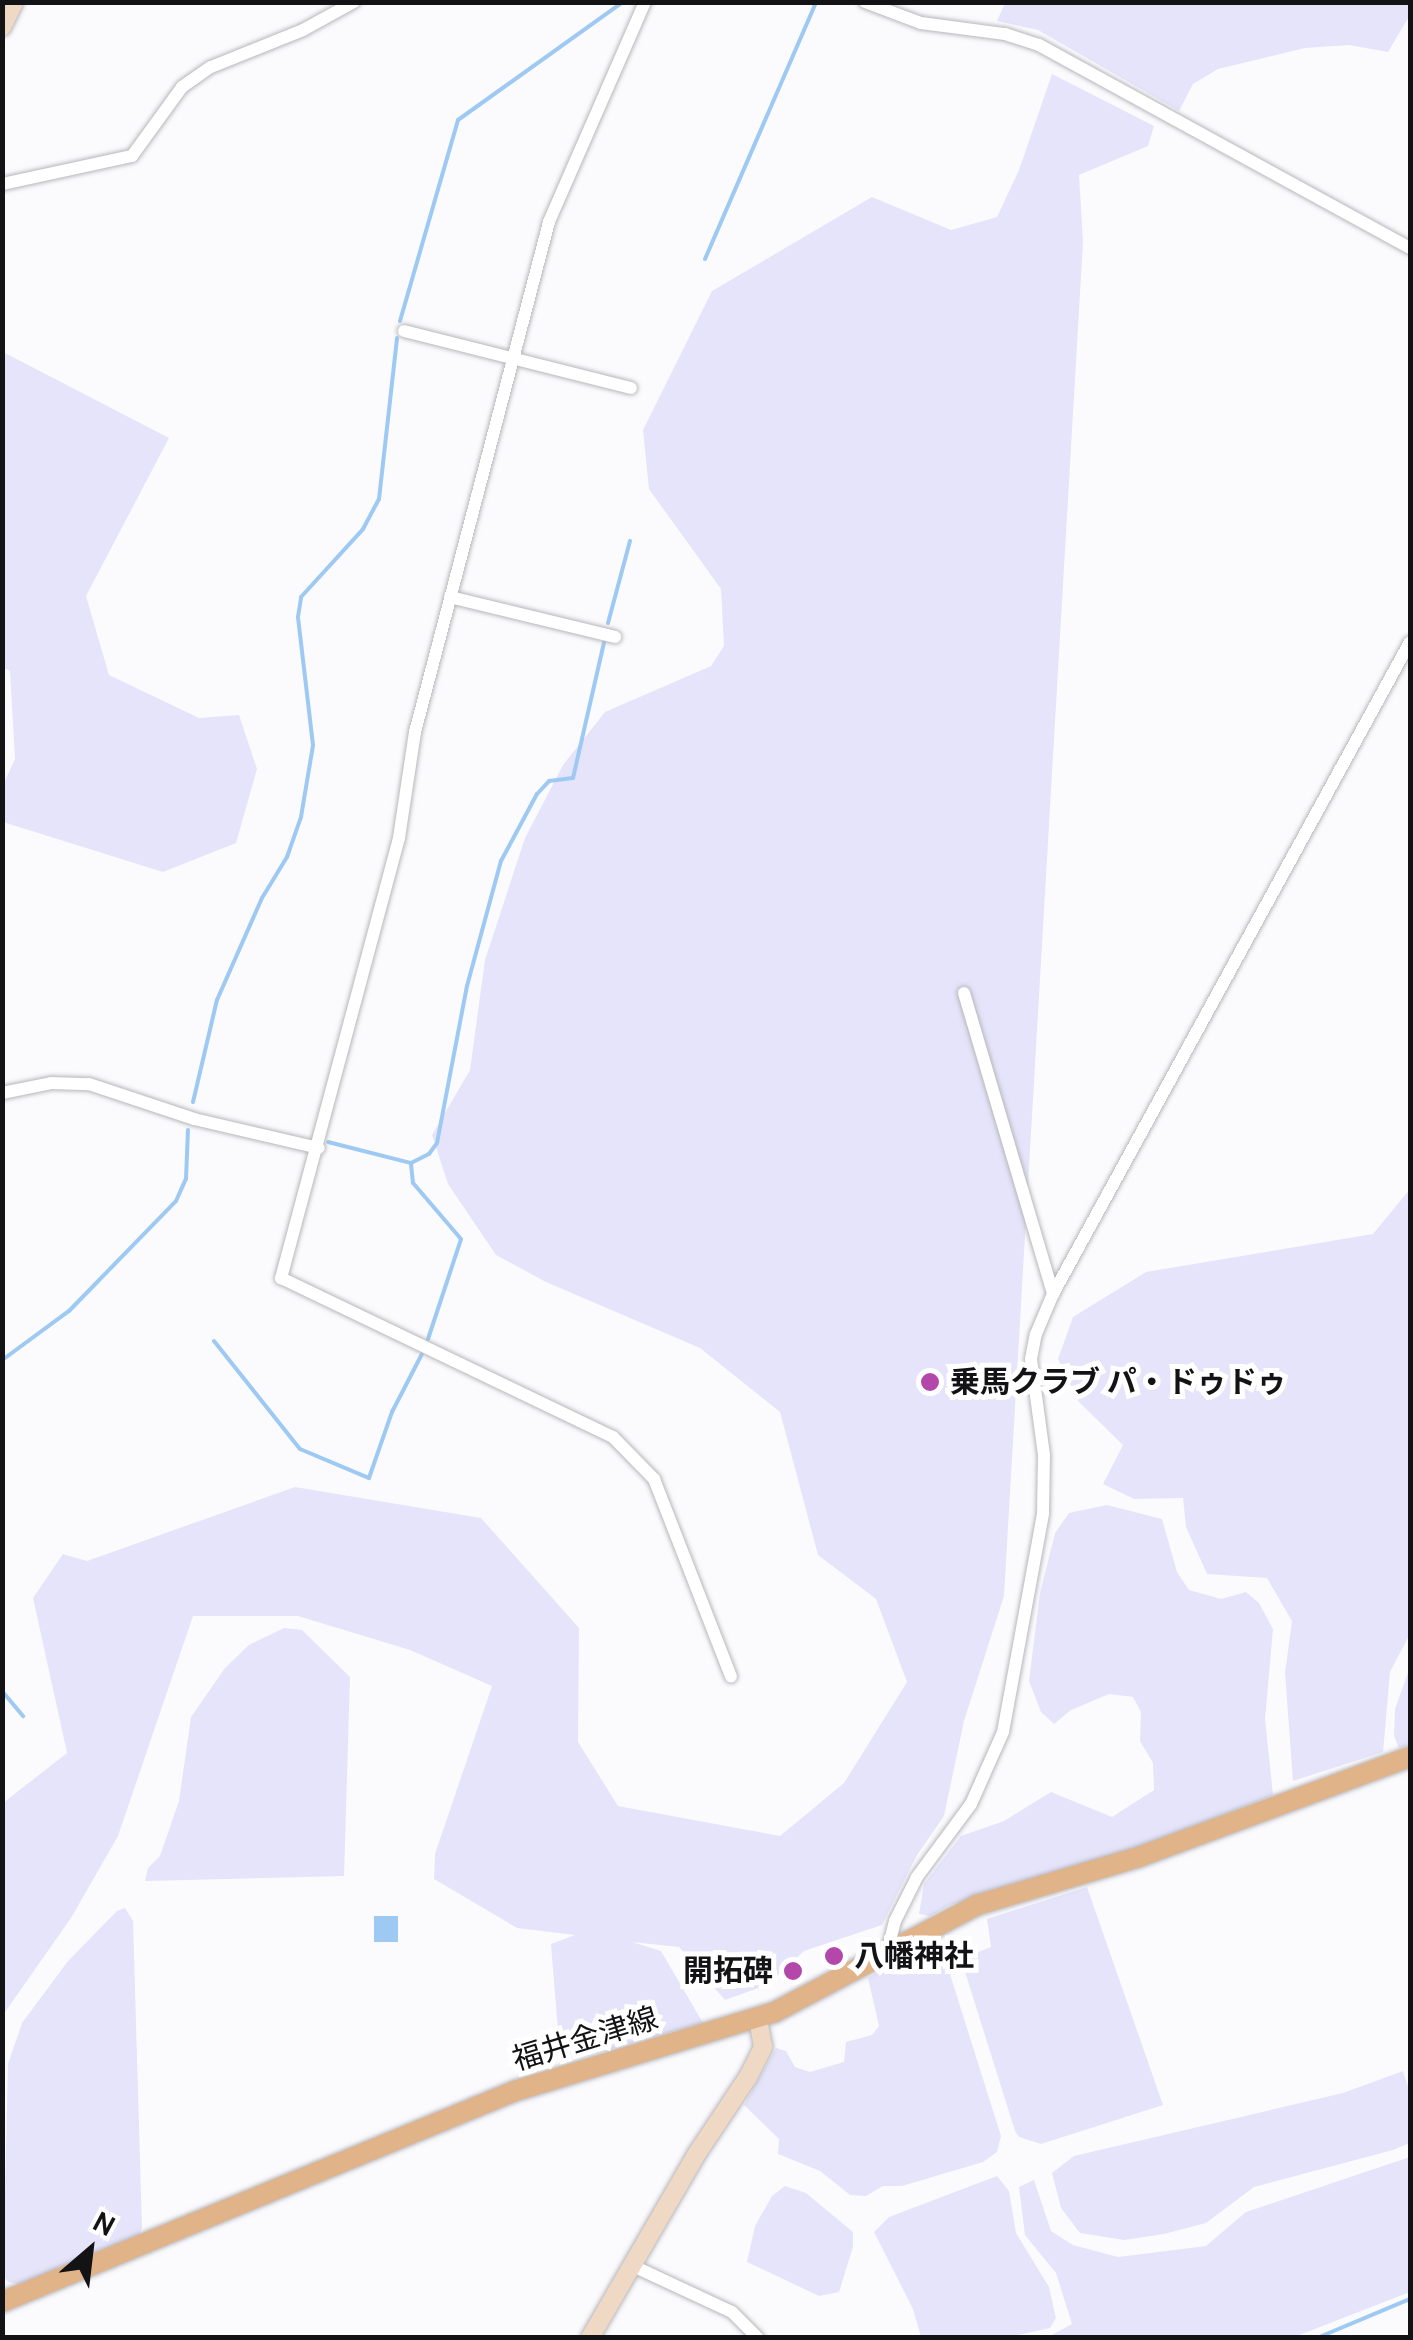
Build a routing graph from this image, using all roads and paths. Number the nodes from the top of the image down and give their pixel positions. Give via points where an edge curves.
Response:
1 (14, 2) edge
2 (354, 2) edge
3 (645, 2) edge
4 (865, 2) edge
5 (2, 27) edge
6 (2, 184) edge
7 (1410, 248) edge
8 (404, 331) dead end
9 (513, 355) junction
10 (631, 388) dead end
11 (450, 597) junction
12 (615, 637) dead end
13 (1410, 642) edge
14 (964, 993) dead end
15 (2, 1093) edge
16 (319, 1148) junction
17 (1054, 1294) junction
18 (730, 1676) dead end
19 (1410, 1757) edge
20 (888, 1949) junction
21 (758, 2018) junction
22 (631, 2265) junction
23 (2, 2302) edge
24 (590, 2338) edge
25 (758, 2338) edge

1 - 5 street
2 - 6 street via 211,67 182,87 132,156
3 - 9 street via 548,222
4 - 7 street via 921,23 1039,45
8 - 9 street
9 - 10 street
9 - 11 street
11 - 12 street
11 - 16 street via 406,765 398,838
13 - 17 street
14 - 17 street
15 - 16 street via 89,1084 194,1119
16 - 18 street via 281,1278 614,1437 654,1479
17 - 20 street via 1030,1359 1044,1455 1043,1513 1003,1732 971,1804 917,1877
19 - 20 main road, 福井金津線 via 1139,1857 976,1905
20 - 21 main road, 福井金津線
21 - 22 street via 762,2050
21 - 23 main road, 福井金津線 via 515,2091
22 - 24 street
22 - 25 street via 732,2312

